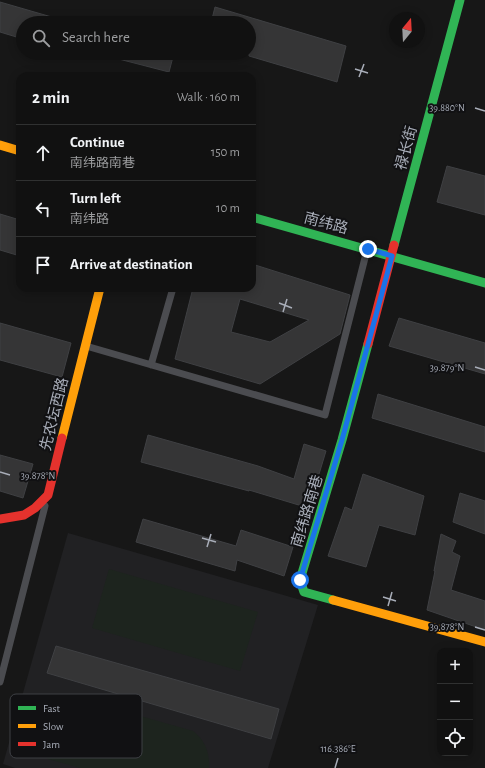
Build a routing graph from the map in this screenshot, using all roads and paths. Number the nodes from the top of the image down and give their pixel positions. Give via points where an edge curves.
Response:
1 (460, 0) edge
2 (0, 145) edge
3 (16, 149) edge
4 (256, 218) edge
5 (368, 249) junction
6 (392, 256) junction
7 (485, 283) edge
8 (99, 292) edge
9 (172, 292) edge
10 (86, 346) junction
11 (151, 365) junction
12 (48, 495) junction
13 (1, 519) edge
14 (485, 642) edge
15 (4, 656) edge
16 (0, 682) edge

1 - 6 street, 禄长街
2 - 3 street
4 - 5 street, 南纬路
5 - 6 street, 南纬路
5 - 11 lane via 325,415
6 - 7 street, 南纬路
6 - 14 street, 南纬路南巷 via 342,440 300,580 304,592
8 - 10 street, 先农坛西路
9 - 11 lane
10 - 11 lane
10 - 12 street, 先农坛西路
12 - 13 street via 24,515
12 - 15 lane
15 - 16 lane

